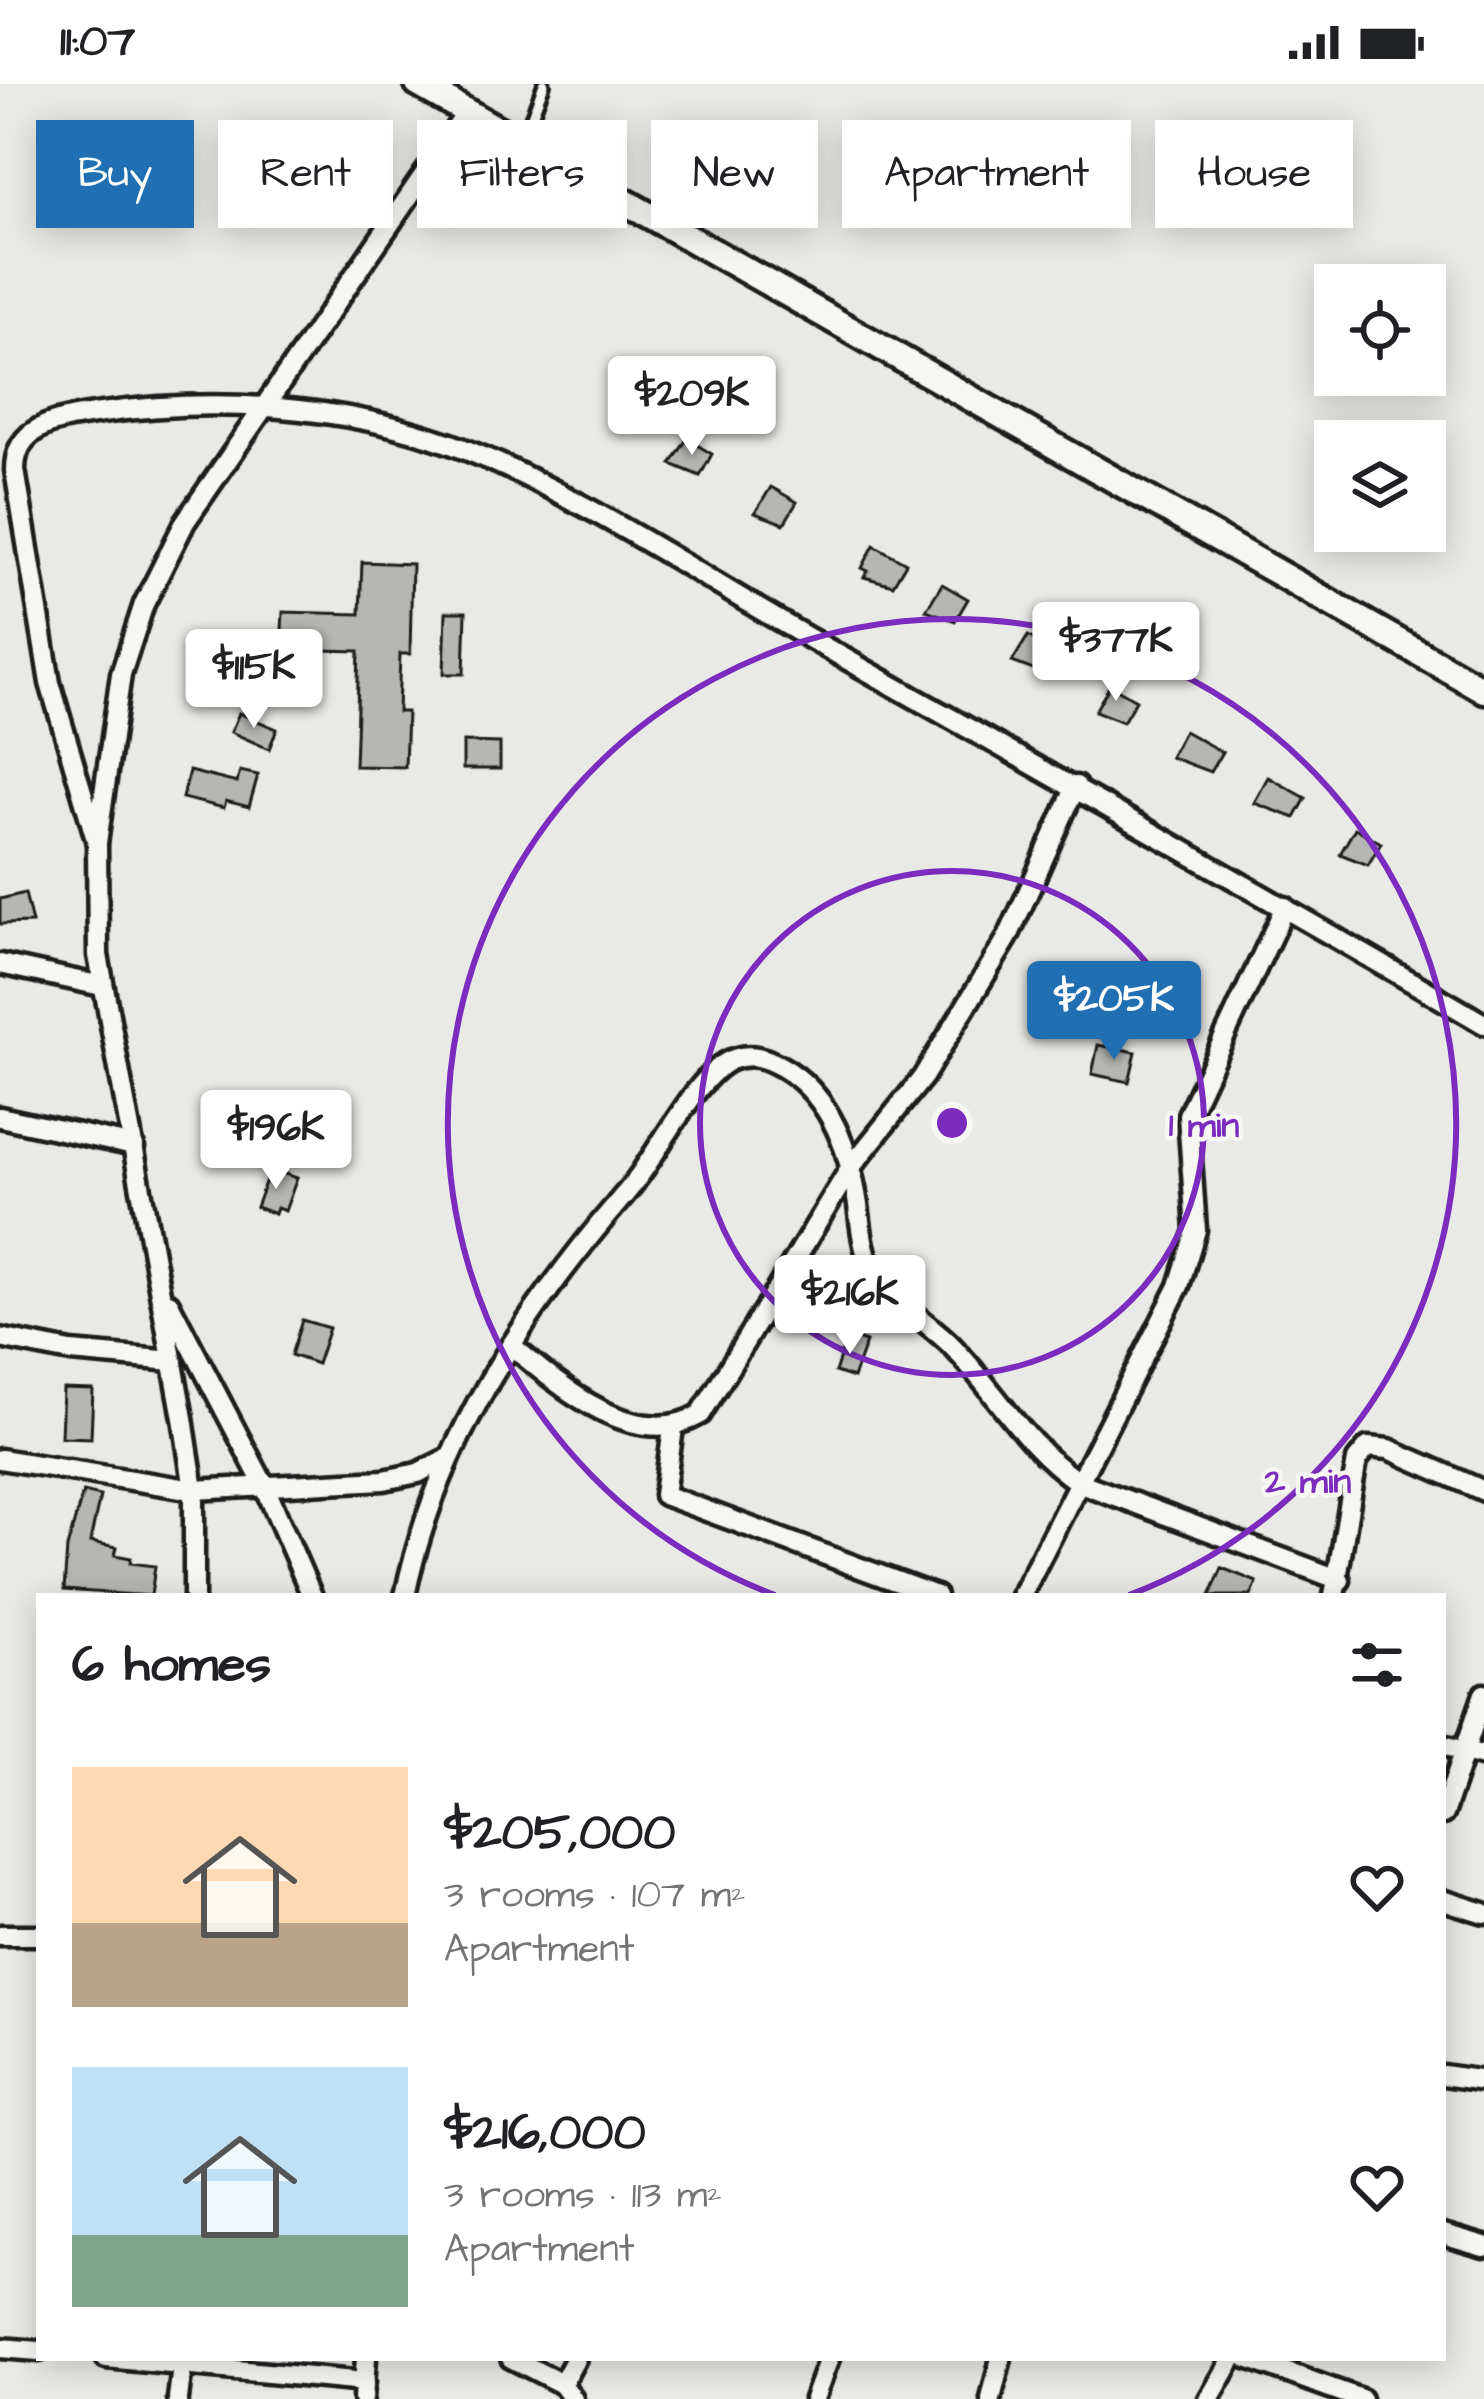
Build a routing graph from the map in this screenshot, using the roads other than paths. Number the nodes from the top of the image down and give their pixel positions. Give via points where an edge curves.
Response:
1 (418, 84) edge
2 (544, 84) edge
3 (467, 112) junction
4 (482, 120) edge
5 (530, 120) edge
6 (627, 202) edge
7 (262, 407) junction
8 (1484, 691) edge
9 (1076, 786) junction
10 (97, 844) junction
11 (1285, 908) junction
12 (0, 964) edge
13 (102, 986) junction
14 (1484, 1024) edge
15 (0, 1117) edge
16 (134, 1146) junction
17 (851, 1167) junction
18 (158, 1282) junction
19 (0, 1338) edge
20 (511, 1345) junction
21 (173, 1361) junction
22 (673, 1428) junction
23 (0, 1459) edge
24 (446, 1459) junction
25 (1078, 1483) junction
26 (265, 1486) junction
27 (194, 1490) junction
28 (1484, 1491) edge
29 (1337, 1588) edge
30 (194, 1593) edge
31 (311, 1593) edge
32 (406, 1593) edge
33 (929, 1593) edge
34 (1023, 1593) edge
35 (1484, 1694) edge
36 (1452, 1747) edge
37 (1484, 1756) edge
38 (1446, 1792) edge
39 (1446, 1901) edge
40 (1484, 1913) edge
41 (0, 1935) edge
42 (36, 1935) edge
43 (1446, 2075) edge
44 (1484, 2081) edge
45 (1446, 2235) edge
46 (1484, 2246) edge
47 (0, 2348) edge
48 (36, 2351) edge
49 (516, 2361) edge
50 (575, 2361) edge
51 (828, 2361) edge
52 (1000, 2361) edge
53 (1231, 2361) edge
54 (1255, 2361) edge
55 (183, 2362) edge
56 (364, 2390) edge
57 (567, 2392) edge
58 (178, 2399) edge
59 (814, 2399) edge
60 (991, 2399) edge
61 (1209, 2399) edge
62 (1361, 2399) edge

1 - 3 street
2 - 5 lane
3 - 4 street
3 - 7 street
6 - 8 street
7 - 9 street via 399,430 512,470
7 - 10 street via 185,522 144,604 113,713
7 - 10 street via 77,417 37,428 20,445 15,470 50,683
9 - 11 street
9 - 17 street via 1008,937 923,1077
10 - 13 street
11 - 14 street
11 - 25 street via 1188,1115 1196,1230 1180,1286
12 - 13 street
13 - 16 street
15 - 16 street
16 - 18 street
17 - 20 street via 826,1107 800,1078 761,1055 733,1059 711,1074
17 - 22 street via 701,1414
17 - 25 street via 876,1276 952,1347 1040,1456
18 - 21 street
18 - 26 street
19 - 21 street
20 - 22 street via 594,1407
20 - 24 street
21 - 27 street
22 - 33 street via 664,1495
23 - 27 street
24 - 26 street via 384,1480
24 - 32 street
25 - 29 street
25 - 34 street
26 - 27 street
26 - 31 street
27 - 30 street
28 - 29 street via 1368,1447 1357,1460
35 - 36 street
36 - 37 street
36 - 38 street
39 - 40 street
41 - 42 street
43 - 44 street
45 - 46 street
47 - 48 street
49 - 57 street
50 - 57 street
51 - 59 street
52 - 60 street
53 - 61 street
54 - 62 street
55 - 56 street
55 - 58 street

